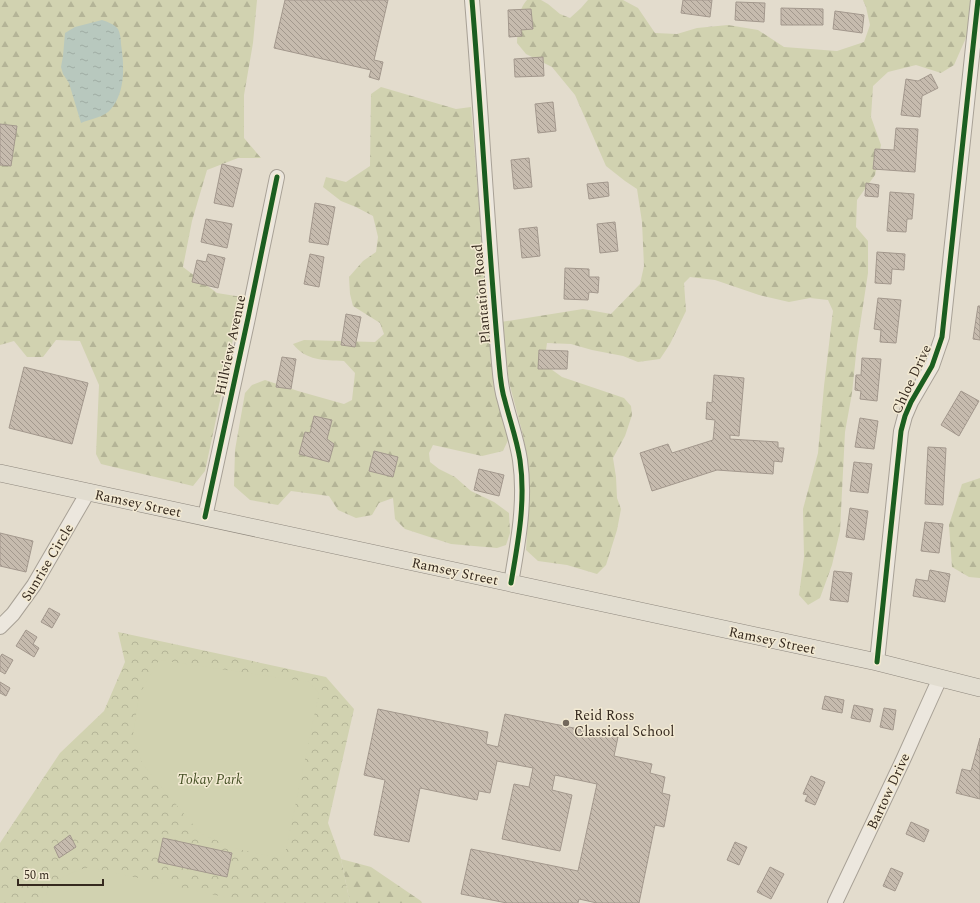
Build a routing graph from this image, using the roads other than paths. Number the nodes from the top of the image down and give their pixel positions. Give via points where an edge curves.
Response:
1 (472, 0) edge
2 (978, 0) edge
3 (277, 177) dead end
4 (0, 473) edge
5 (88, 492) junction
6 (205, 517) junction
7 (511, 583) junction
8 (0, 627) edge
9 (877, 662) junction
10 (940, 678) junction
11 (980, 688) edge
12 (835, 903) edge

1 - 7 street, Plantation Road via 499,369 504,400 516,437 522,483 519,537
2 - 9 street, Chloe Drive via 942,337 932,366 911,402 901,431
3 - 6 street, Hillview Avenue
4 - 5 main road, Ramsey Street
5 - 6 main road, Ramsey Street
5 - 8 street, Sunrise Circle via 34,585
6 - 7 main road, Ramsey Street
7 - 9 main road, Ramsey Street
9 - 10 main road, Ramsey Street
10 - 11 main road, Ramsey Street
10 - 12 street, Bartow Drive via 904,760

